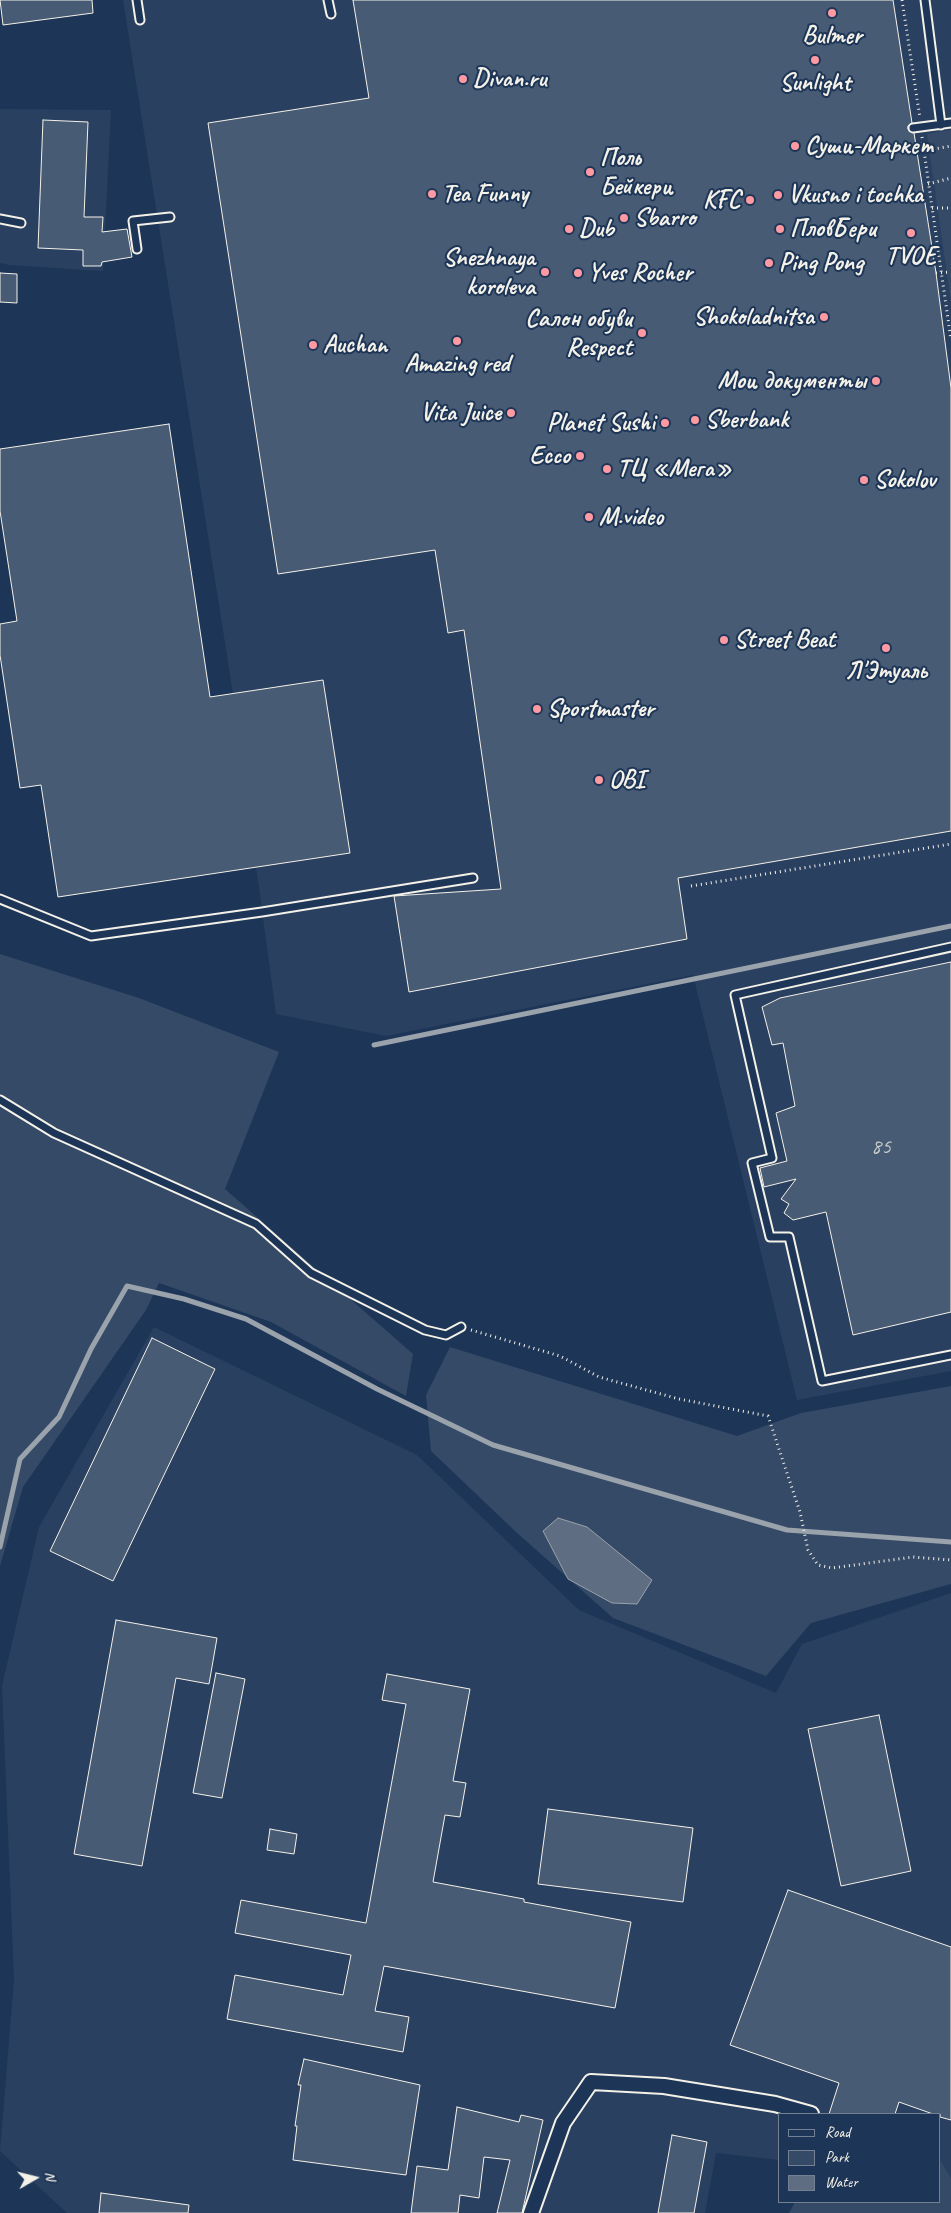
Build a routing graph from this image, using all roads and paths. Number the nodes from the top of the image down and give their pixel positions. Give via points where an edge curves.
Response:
1 (137, 0) edge
2 (328, 0) edge
3 (902, 0) edge
4 (925, 0) edge
5 (331, 14) dead end
6 (140, 20) dead end
7 (951, 123) edge
8 (941, 125) junction
9 (917, 128) junction
10 (951, 146) edge
11 (924, 151) junction
12 (951, 178) edge
13 (928, 184) junction
14 (932, 208) junction
15 (951, 208) edge
16 (170, 217) dead end
17 (0, 219) edge
18 (21, 223) dead end
19 (137, 249) dead end
20 (936, 272) dead end
21 (951, 272) edge
22 (941, 273) junction
23 (947, 313) junction
24 (951, 315) edge
25 (951, 340) edge
26 (951, 844) edge
27 (473, 878) dead end
28 (691, 886) dead end
29 (0, 898) edge
30 (951, 948) edge
31 (0, 1100) edge
32 (461, 1327) joint
33 (951, 1354) edge
34 (951, 1560) edge
35 (807, 2113) edge
36 (532, 2213) edge

1 - 6 lane
2 - 5 lane
3 - 9 path
4 - 8 lane
7 - 8 lane
8 - 9 lane
9 - 11 path
10 - 11 path
11 - 13 path
12 - 13 path
13 - 14 path
14 - 15 path
14 - 22 path
16 - 19 lane via 134,221
17 - 18 lane
20 - 22 path
21 - 22 path
22 - 23 path
23 - 24 path
23 - 25 path
26 - 28 path
27 - 29 lane via 91,936
30 - 33 lane via 735,994 772,1158 752,1163 770,1237 789,1237 822,1381
31 - 32 lane via 54,1133 256,1224 312,1273 425,1330 446,1335
32 - 34 path via 560,1356 599,1377 679,1399 768,1416 800,1512 808,1550 818,1564 832,1568 913,1557
35 - 36 street via 775,2104 664,2086 591,2082 563,2123

